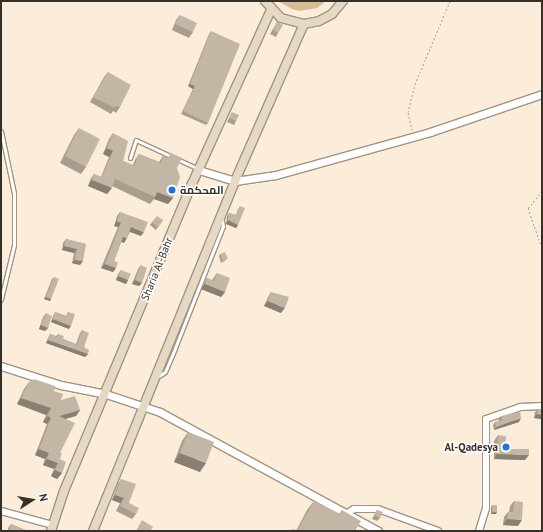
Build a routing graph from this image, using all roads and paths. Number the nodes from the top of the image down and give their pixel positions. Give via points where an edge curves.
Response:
1 (265, 1) edge
2 (343, 1) edge
3 (450, 1) edge
4 (271, 10) junction
5 (304, 24) junction
6 (542, 94) edge
7 (1, 130) edge
8 (413, 137) junction
9 (130, 158) dead end
10 (199, 170) junction
11 (235, 181) junction
12 (542, 191) edge
13 (542, 248) edge
14 (1, 299) edge
15 (1, 366) edge
16 (106, 394) junction
17 (143, 406) junction
18 (542, 406) edge
19 (1, 511) edge
20 (346, 514) junction
21 (52, 528) edge
22 (93, 531) edge
23 (378, 531) edge
24 (438, 531) edge
25 (479, 531) edge

1 - 4 main road
2 - 5 main road via 332,14 319,21
3 - 8 path via 408,112
4 - 5 main road via 281,18
4 - 10 main road, Sharia Al-Bahr
5 - 11 main road
6 - 8 street
7 - 14 lane via 14,193 14,245
8 - 11 street via 299,169
9 - 10 lane via 136,140
10 - 11 street
10 - 16 main road, Sharia Al-Bahr
11 - 17 main road
12 - 13 path via 528,208
15 - 16 street via 61,385
16 - 17 street
16 - 21 main road, Sharia Al-Bahr via 64,491
17 - 20 street via 183,422
17 - 22 main road
18 - 25 street via 521,407 486,420 486,508
19 - 21 street
20 - 23 street
20 - 24 street via 354,510 378,509

